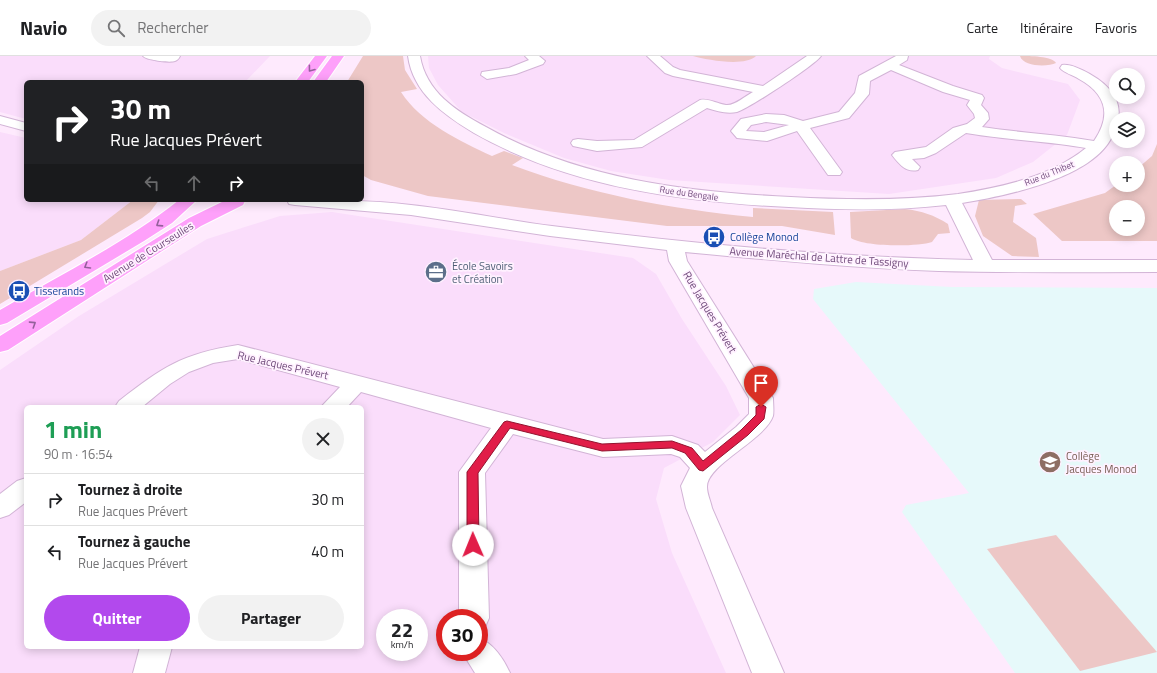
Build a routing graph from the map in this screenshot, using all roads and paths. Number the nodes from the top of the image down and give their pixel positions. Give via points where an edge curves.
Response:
1 (149, 56) edge
2 (174, 56) edge
3 (321, 56) edge
4 (338, 56) edge
5 (414, 56) edge
6 (531, 56) edge
7 (653, 56) edge
8 (815, 56) edge
9 (905, 56) edge
10 (891, 66) junction
11 (1066, 68) dead end
12 (487, 74) dead end
13 (303, 80) edge
14 (320, 80) edge
15 (764, 90) junction
16 (735, 108) junction
17 (0, 120) edge
18 (24, 126) edge
19 (801, 126) junction
20 (966, 129) junction
21 (578, 143) dead end
22 (1099, 146) junction
23 (912, 167) dead end
24 (834, 172) dead end
25 (1010, 188) joint
26 (364, 197) edge
27 (952, 200) junction
28 (187, 202) edge
29 (236, 202) edge
30 (318, 202) edge
31 (411, 210) junction
32 (675, 246) junction
33 (985, 266) junction
34 (1157, 266) edge
35 (0, 319) edge
36 (0, 345) edge
37 (358, 383) junction
38 (130, 405) edge
39 (335, 405) edge
40 (507, 424) junction
41 (703, 467) junction
42 (24, 490) edge
43 (0, 508) edge
44 (474, 609) edge
45 (155, 649) edge
46 (485, 661) edge
47 (149, 673) edge
48 (494, 673) edge
49 (768, 673) edge

1 - 2 street
3 -> 13 main road
4 - 14 main road
5 - 27 street, Rue du Bengale via 418,73 427,89 458,117 516,148 582,171 673,191 773,202 842,205
6 - 12 street via 539,61 512,71
7 - 15 street via 669,70 677,73
8 - 15 street
9 - 10 street
10 - 19 street via 864,79 862,94 844,115
10 - 20 street via 977,98 974,106 981,113 982,119 974,125 975,127
11 - 22 street, Rue du Thibet via 1081,74 1101,88 1111,103 1112,119
15 - 16 street
16 - 19 street via 754,121 782,118
16 - 21 street via 726,109 705,103 637,144 597,146
17 - 18 street
19 - 24 street
20 - 22 street
20 - 23 street via 958,131 924,153 900,154
22 - 25 street, Rue du Thibet via 1072,165
25 - 27 street, Rue du Bengale
26 - 31 street, Avenue Maréchal de Lattre de Tassigny
27 - 33 street
28 -> 35 main road, Avenue de Courseulles via 138,237
36 -> 29 main road, Avenue de Courseulles via 196,222
30 - 31 street, Avenue Maréchal de Lattre de Tassigny
31 - 32 street, Avenue Maréchal de Lattre de Tassigny via 550,231
32 - 33 street, Avenue Maréchal de Lattre de Tassigny via 773,255
32 - 41 street, Rue Jacques Prévert via 678,261 761,398 761,416 745,433
33 - 34 street, Avenue Maréchal de Lattre de Tassigny
37 - 38 street, Rue Jacques Prévert via 238,352 201,359 178,369
37 - 39 street
37 - 40 street, Rue Jacques Prévert
40 - 41 street, Rue Jacques Prévert via 602,448 672,445 689,451
40 - 44 street via 472,472
41 - 49 street, Rue Jacques Prévert via 694,486 699,508
42 - 43 street
45 - 47 street
46 - 48 street

